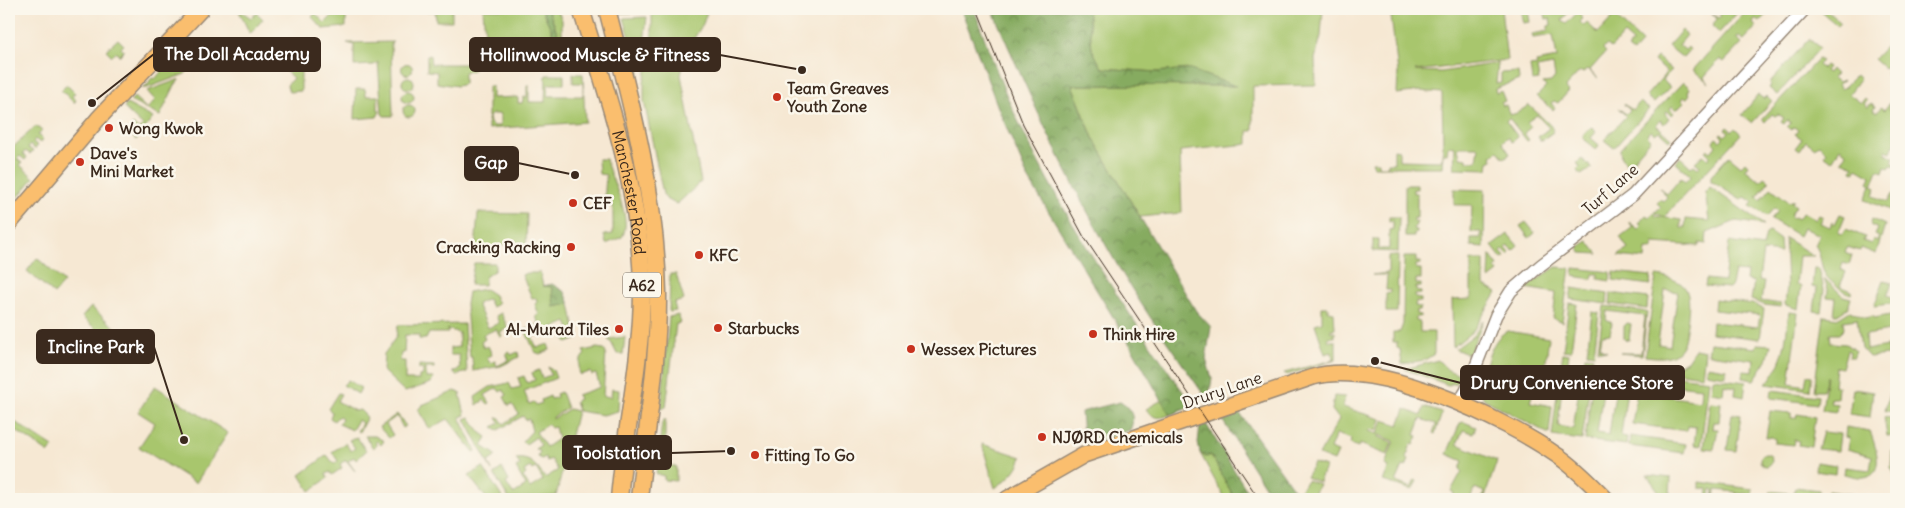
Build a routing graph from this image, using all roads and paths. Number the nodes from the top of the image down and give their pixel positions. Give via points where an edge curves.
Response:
1 (202, 9) edge
2 (581, 9) edge
3 (607, 9) edge
4 (1805, 9) edge
5 (9, 224) edge
6 (654, 237) junction
7 (639, 245) junction
8 (1458, 404) junction
9 (619, 499) edge
10 (639, 499) edge
11 (1007, 499) edge
12 (1606, 499) edge

1 - 5 main road via 98,119
2 - 7 highway, Manchester Road / A62 via 623,150
3 - 6 highway, Manchester Road / A62 via 636,124
4 - 8 street, Turf Lane via 1634,194 1511,291 1496,315
6 - 7 highway
6 - 10 highway, Manchester Road / A62 via 658,294 656,339
7 - 9 highway, Manchester Road / A62 via 640,333
8 - 11 main road, Drury Lane via 1384,379 1323,374 1084,455
8 - 12 main road, Drury Lane via 1515,430 1549,450

